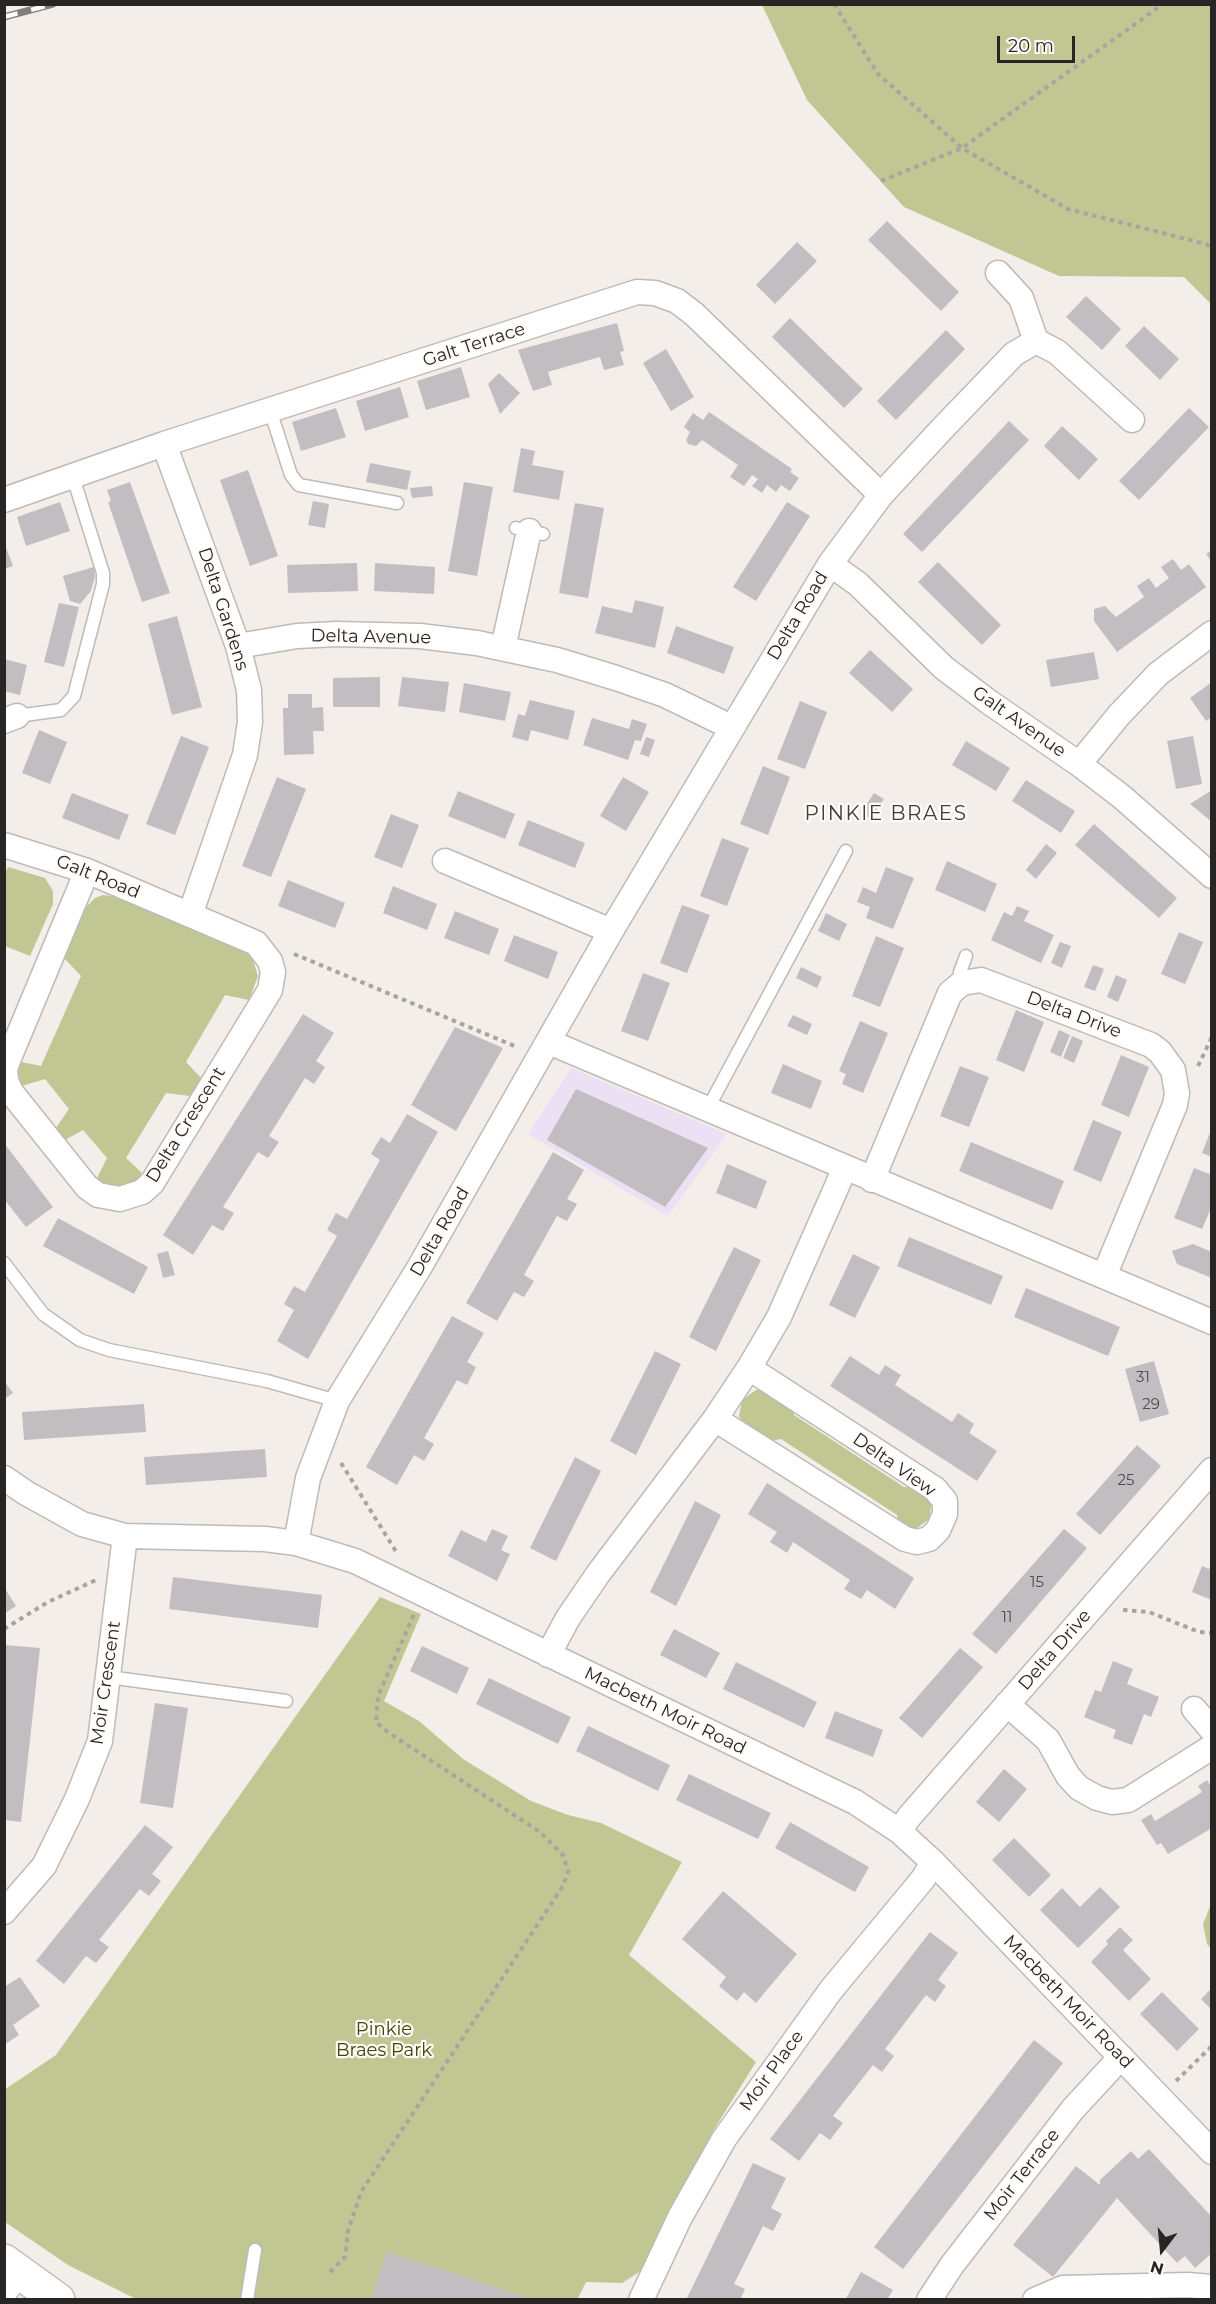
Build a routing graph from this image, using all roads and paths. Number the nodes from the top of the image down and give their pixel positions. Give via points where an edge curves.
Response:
1 (834, 4) edge
2 (1163, 4) edge
3 (962, 148) junction
4 (881, 181) dead end
5 (1212, 248) edge
6 (998, 273) dead end
7 (1036, 341) junction
8 (270, 410) junction
9 (1132, 420) dead end
10 (164, 444) junction
11 (73, 477) junction
12 (881, 495) junction
13 (4, 500) edge
14 (397, 503) dead end
15 (529, 531) dead end
16 (830, 564) junction
17 (1212, 633) edge
18 (238, 646) junction
19 (503, 648) junction
20 (10, 719) edge
21 (731, 727) junction
22 (1079, 764) junction
23 (4, 845) edge
24 (846, 851) dead end
25 (445, 861) dead end
26 (87, 871) junction
27 (1212, 876) edge
28 (190, 915) junction
29 (611, 931) junction
30 (264, 951) junction
31 (966, 956) dead end
32 (962, 983) junction
33 (544, 1050) junction
34 (706, 1110) junction
35 (845, 1168) junction
36 (872, 1180) junction
37 (4, 1263) edge
38 (1104, 1276) junction
39 (1212, 1322) edge
40 (749, 1368) junction
41 (337, 1401) junction
42 (715, 1419) junction
43 (323, 1434) junction
44 (1212, 1470) edge
45 (4, 1478) edge
46 (125, 1536) junction
47 (296, 1543) junction
48 (398, 1554) dead end
49 (121, 1569) junction
50 (423, 1594) junction
51 (1091, 1608) junction
52 (4, 1629) edge
53 (1212, 1633) edge
54 (548, 1655) junction
55 (108, 1677) junction
56 (286, 1701) dead end
57 (1007, 1704) junction
58 (1194, 1708) dead end
59 (1212, 1730) edge
60 (1212, 1748) edge
61 (899, 1831) junction
62 (933, 1862) junction
63 (4, 1912) edge
64 (1212, 2046) edge
65 (1121, 2057) junction
66 (1158, 2098) junction
67 (1212, 2152) edge
68 (255, 2250) dead end
69 (330, 2272) dead end
70 (10, 2276) edge
71 (1212, 2287) edge
72 (58, 2300) edge
73 (247, 2300) edge
74 (641, 2300) edge
75 (929, 2300) edge
76 (1035, 2300) edge

1 - 3 path via 878,74
2 - 3 path
3 - 4 path
3 - 5 path via 1068,209 1206,243
6 - 7 street via 1021,297
7 - 9 street via 1057,352
7 - 12 street, Delta Road via 1014,354
8 - 10 street, Galt Terrace
8 - 12 street, Galt Terrace via 637,292 655,292 694,314
8 - 14 lane via 291,475 299,484
10 - 11 street, Galt Terrace
10 - 18 street, Delta Gardens
11 - 13 street, Galt Terrace
11 - 20 lane via 103,573 74,696 61,710
12 - 16 street, Delta Road
15 - 19 street
16 - 21 street, Delta Road
16 - 22 street, Galt Avenue via 858,584 944,668
17 - 22 street via 1158,674
18 - 19 street, Delta Avenue via 297,636 376,634
18 - 28 street, Delta Gardens via 249,690 245,755
19 - 21 street, Delta Avenue via 616,678 665,695
21 - 29 street, Delta Road
22 - 27 street, Galt Avenue
23 - 26 street, Galt Road
24 - 34 lane
25 - 29 street
26 - 28 street, Galt Road
26 - 30 street, Delta Crescent via 5,1070 11,1092 87,1187 98,1195 131,1197 152,1183 270,990 273,972
28 - 30 street via 256,943
29 - 33 street, Delta Road
30 - 33 path via 286,951
31 - 32 lane via 960,972
32 - 36 street via 950,993
32 - 38 street, Delta Drive via 981,980 1151,1045 1173,1070 1175,1105
33 - 34 street
33 - 41 street, Delta Road via 419,1268
34 - 35 street
35 - 36 street
35 - 40 street via 779,1317
36 - 38 street
37 - 41 lane via 43,1314 80,1340 109,1350 267,1382
38 - 39 street
40 - 42 street
40 - 42 street, Delta View via 935,1489 945,1501 945,1514 938,1530 917,1542 905,1539
41 - 43 street, Delta Road
42 - 54 street via 598,1574
43 - 47 street, Delta Road via 308,1478
43 - 48 path
44 - 51 street, Delta Drive
45 - 46 street, Macbeth Moir Road via 82,1524
46 - 47 street, Macbeth Moir Road
46 - 49 street, Moir Crescent
47 - 50 street, Macbeth Moir Road via 355,1561
49 - 52 path via 48,1602
49 - 55 street, Moir Crescent
50 - 54 street, Macbeth Moir Road
50 - 69 path via 378,1696 376,1722 540,1833 563,1855 568,1870 563,1886 361,2192 348,2231 345,2257
51 - 53 path via 1149,1612 1199,1632
51 - 57 street, Delta Drive
54 - 61 street, Macbeth Moir Road via 855,1802
55 - 56 lane
55 - 63 street, Moir Crescent via 100,1741 78,1799 44,1866
57 - 60 street via 1048,1740 1079,1788 1112,1802 1128,1800
57 - 61 street, Delta Drive
58 - 59 street
61 - 62 street, Macbeth Moir Road
62 - 65 street, Macbeth Moir Road
62 - 74 street, Moir Place via 831,1990 724,2139 680,2217
64 - 66 path
65 - 66 street, Macbeth Moir Road
65 - 75 street, Moir Terrace via 1073,2109
66 - 67 street, Macbeth Moir Road
68 - 73 lane
70 - 72 main road
71 - 76 street via 1063,2288

